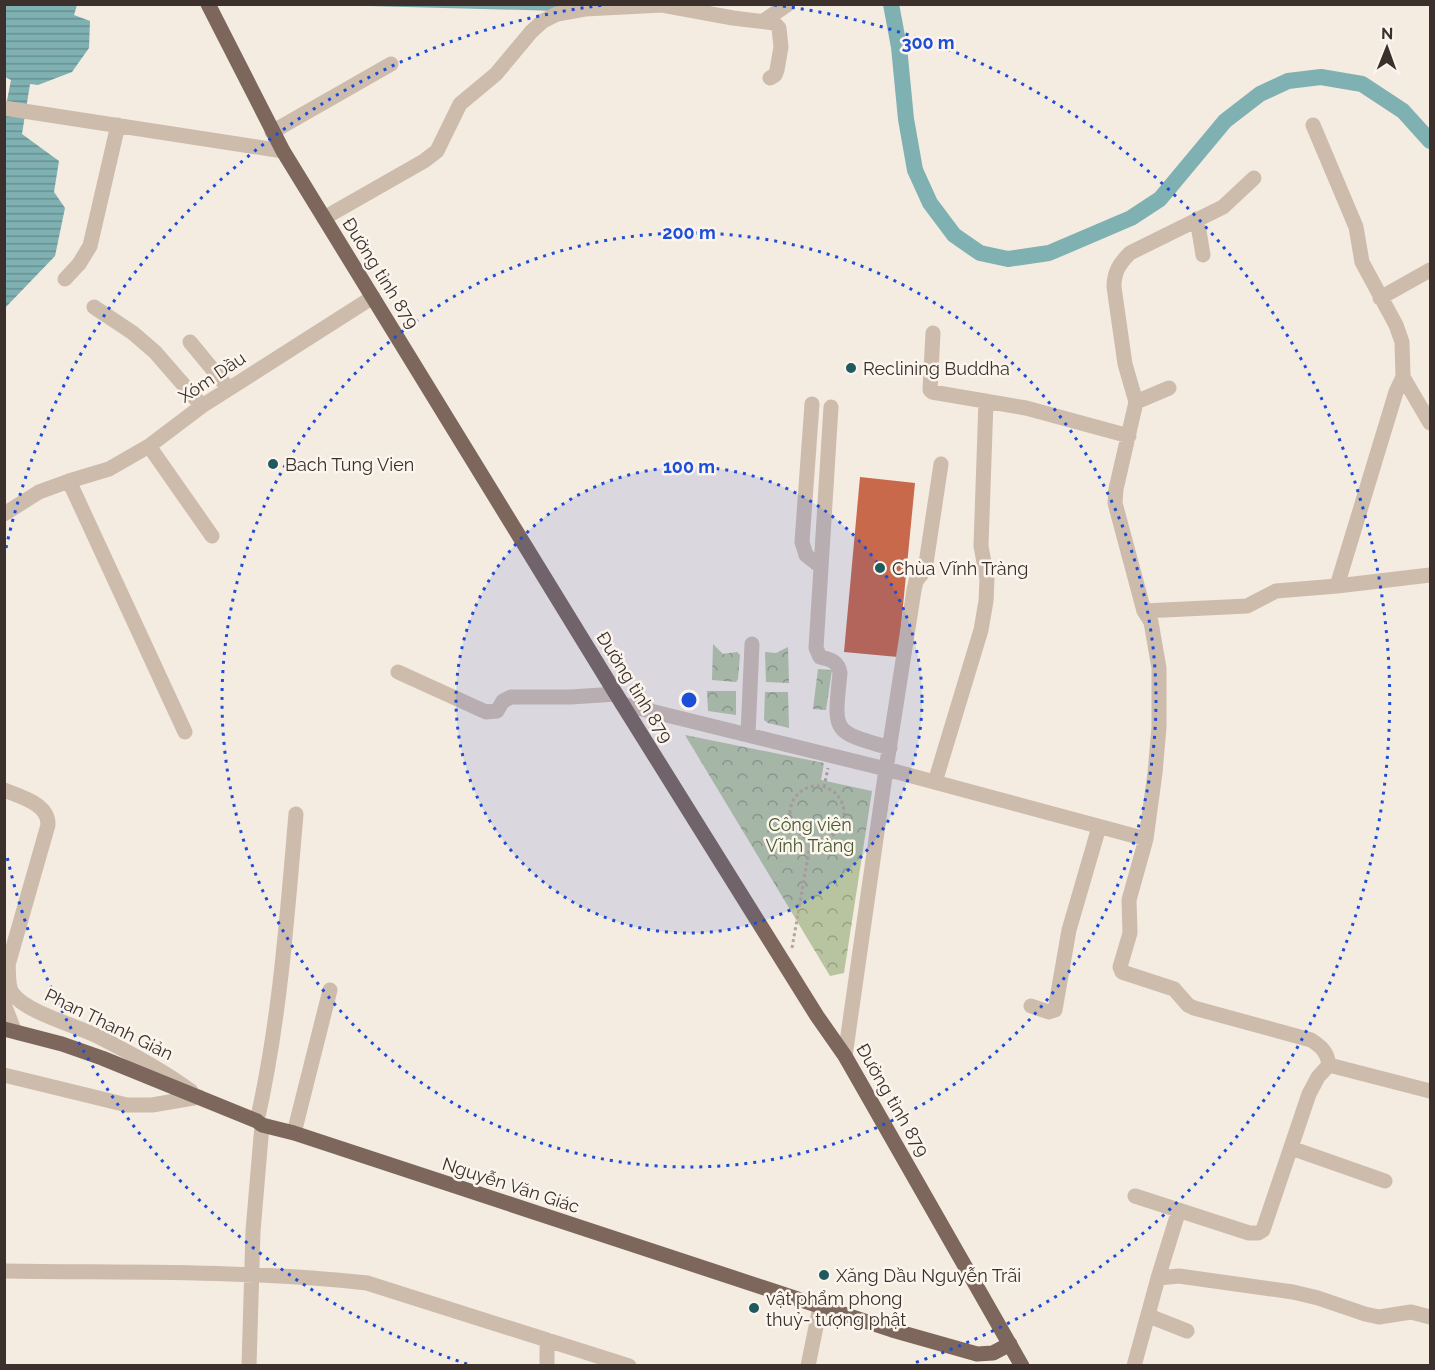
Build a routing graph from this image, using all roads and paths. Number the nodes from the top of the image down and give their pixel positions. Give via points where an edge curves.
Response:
1 (208, 4) edge
2 (788, 4) edge
3 (585, 7) edge
4 (765, 20) junction
5 (391, 64) dead end
6 (770, 78) dead end
7 (4, 108) edge
8 (118, 125) junction
9 (1313, 125) dead end
10 (272, 132) junction
11 (283, 151) junction
12 (1254, 178) dead end
13 (324, 218) junction
14 (1197, 219) junction
15 (1203, 255) dead end
16 (1431, 270) edge
17 (65, 279) dead end
18 (373, 297) junction
19 (1380, 298) junction
20 (94, 307) dead end
21 (933, 333) dead end
22 (190, 342) dead end
23 (1403, 377) junction
24 (228, 388) junction
25 (1168, 388) dead end
26 (986, 401) junction
27 (1136, 402) junction
28 (812, 404) dead end
29 (202, 406) junction
30 (831, 407) dead end
31 (1431, 423) edge
32 (1129, 436) junction
33 (149, 446) junction
34 (941, 464) dead end
35 (69, 481) junction
36 (4, 514) edge
37 (212, 536) dead end
38 (821, 567) junction
39 (1431, 575) edge
40 (1337, 586) junction
41 (1144, 611) junction
42 (752, 644) dead end
43 (398, 672) dead end
44 (619, 699) junction
45 (185, 732) dead end
46 (748, 734) junction
47 (890, 748) junction
48 (886, 769) junction
49 (935, 783) junction
50 (4, 790) edge
51 (296, 814) dead end
52 (1099, 827) junction
53 (1146, 839) junction
54 (811, 840) junction
55 (8, 963) junction
56 (788, 970) junction
57 (4, 981) edge
58 (330, 990) dead end
59 (1031, 1006) dead end
60 (5, 1007) edge
61 (9, 1029) edge
62 (846, 1056) junction
63 (1329, 1065) junction
64 (4, 1075) edge
65 (1431, 1091) edge
66 (199, 1097) junction
67 (260, 1123) junction
68 (294, 1133) junction
69 (1291, 1148) junction
70 (1385, 1181) dead end
71 (1135, 1196) dead end
72 (1179, 1210) junction
73 (4, 1271) edge
74 (251, 1275) junction
75 (1158, 1278) junction
76 (820, 1307) junction
77 (1149, 1316) junction
78 (1431, 1317) edge
79 (1187, 1331) dead end
80 (547, 1340) junction
81 (1010, 1344) junction
82 (249, 1365) edge
83 (547, 1365) edge
84 (629, 1365) edge
85 (808, 1365) edge
86 (1022, 1365) edge
87 (1134, 1365) edge

1 - 10 main road, Đường tỉnh 879
2 - 4 street
3 - 4 street via 662,5
3 - 13 street via 557,14 531,32 496,74 460,104 437,151
4 - 6 street via 779,28 780,35 777,70
5 - 10 street
7 - 8 street
8 - 11 street
8 - 17 street via 90,246
9 - 19 street via 1356,227 1362,262
10 - 11 main road, Đường tỉnh 879
11 - 13 main road, Đường tỉnh 879
12 - 14 street via 1223,207
13 - 18 main road, Đường tỉnh 879
14 - 15 street
14 - 27 street via 1130,253 1114,275 1125,364
16 - 19 street
18 - 24 street, Xóm Dầu
18 - 44 main road, Đường tỉnh 879
19 - 23 street via 1402,342
20 - 29 street via 155,352
21 - 26 street via 930,390
22 - 24 street
23 - 31 street
23 - 40 street
24 - 29 street, Xóm Dầu
25 - 27 street
26 - 32 street
26 - 49 street via 981,546 986,601 981,630
27 - 32 street
28 - 38 street via 802,542 806,555
29 - 33 street, Xóm Dầu
30 - 38 street
32 - 41 street via 1115,503
33 - 35 street, Xóm Dầu via 109,469
33 - 37 street
34 - 47 street via 925,570 914,590
35 - 36 street, Xóm Dầu via 39,492
35 - 45 street
38 - 47 street via 816,648 820,657 839,666 836,718 850,736
39 - 40 street
40 - 41 street via 1276,591 1247,606
41 - 53 street via 1151,622 1159,668 1159,727
42 - 46 street
43 - 44 street via 486,712 497,711 511,697
44 - 46 street
44 - 56 main road, Đường tỉnh 879
46 - 48 street
47 - 48 street
48 - 49 street
48 - 62 street
49 - 52 street
50 - 55 street via 43,809 48,817
51 - 67 street via 279,1001
52 - 53 street
52 - 59 street via 1069,930 1055,1010 1048,1012
53 - 63 street via 1129,900 1130,933 1122,972 1174,989 1194,1008 1311,1040 1327,1054
54 - 54 path via 836,833 844,817 836,793 820,786 802,790 790,804 791,823
54 - 56 path
55 - 57 street
55 - 66 street, Phan Thanh Giản via 12,993 20,1002 95,1035 170,1076
56 - 62 main road, Đường tỉnh 879
58 - 68 street
60 - 61 street
61 - 66 main road, Nguyễn Văn Giác via 102,1058
62 - 81 main road, Đường tỉnh 879
63 - 65 street
63 - 69 street via 1309,1094
64 - 66 street via 127,1105 146,1106
66 - 67 main road, Nguyễn Văn Giác
67 - 68 main road, Nguyễn Văn Giác
67 - 74 street
68 - 76 main road, Nguyễn Văn Giác
69 - 70 street
69 - 72 street via 1263,1230 1258,1233
71 - 72 street
72 - 75 street
73 - 74 street
74 - 80 street via 367,1283
74 - 82 street
75 - 77 street
75 - 78 street via 1179,1276 1293,1292 1379,1317 1411,1312
76 - 81 main road, Nguyễn Văn Giác via 977,1354 993,1353
76 - 85 street
77 - 79 street
77 - 87 street
80 - 83 street
80 - 84 street
81 - 86 main road, Đường tỉnh 879

